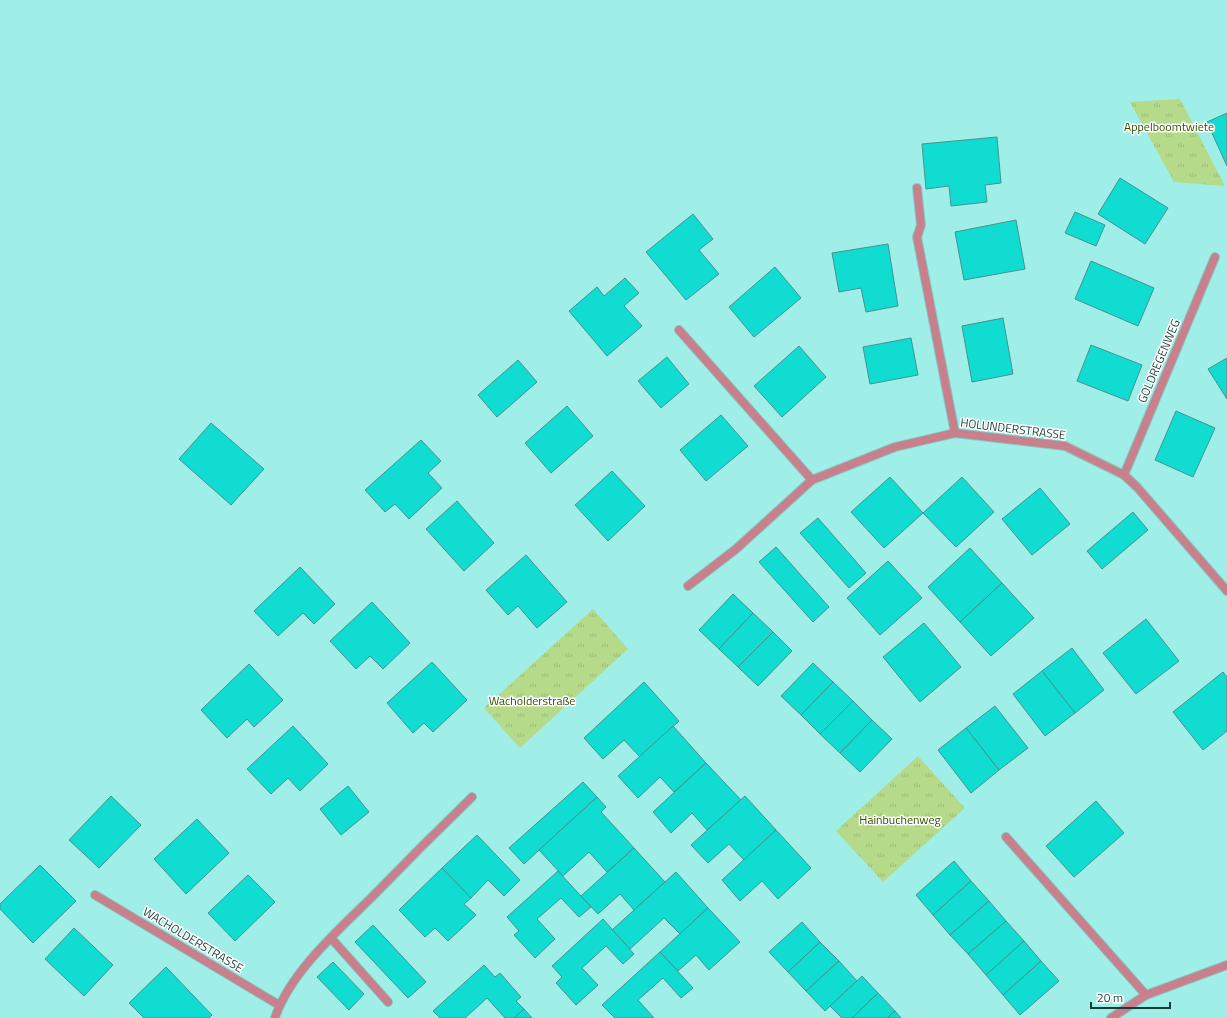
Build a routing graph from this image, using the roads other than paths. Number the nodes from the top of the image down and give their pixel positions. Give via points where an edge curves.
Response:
1 (917, 188) dead end
2 (1215, 257) dead end
3 (679, 330) dead end
4 (955, 433) junction
5 (1124, 475) junction
6 (812, 480) junction
7 (688, 586) dead end
8 (1227, 591) edge
9 (472, 797) dead end
10 (1006, 837) dead end
11 (95, 894) dead end
12 (331, 938) junction
13 (1227, 964) edge
14 (1146, 995) junction
15 (388, 1002) dead end
16 (279, 1005) junction
17 (275, 1018) edge
18 (1111, 1018) edge

1 - 4 street via 921,225 917,237
2 - 5 street, GOLDREGENWEG
3 - 6 street
4 - 5 street, HOLUNDERSTRASSE via 1065,446
4 - 6 street, HOLUNDERSTRASSE via 895,447
5 - 8 street, HOLUNDERSTRASSE
6 - 7 street, HOLUNDERSTRASSE via 736,549
9 - 12 street
10 - 14 street
11 - 16 street, WACHOLDERSTRASSE
12 - 15 street
12 - 16 street via 298,976
13 - 14 street
14 - 18 street
16 - 17 street

